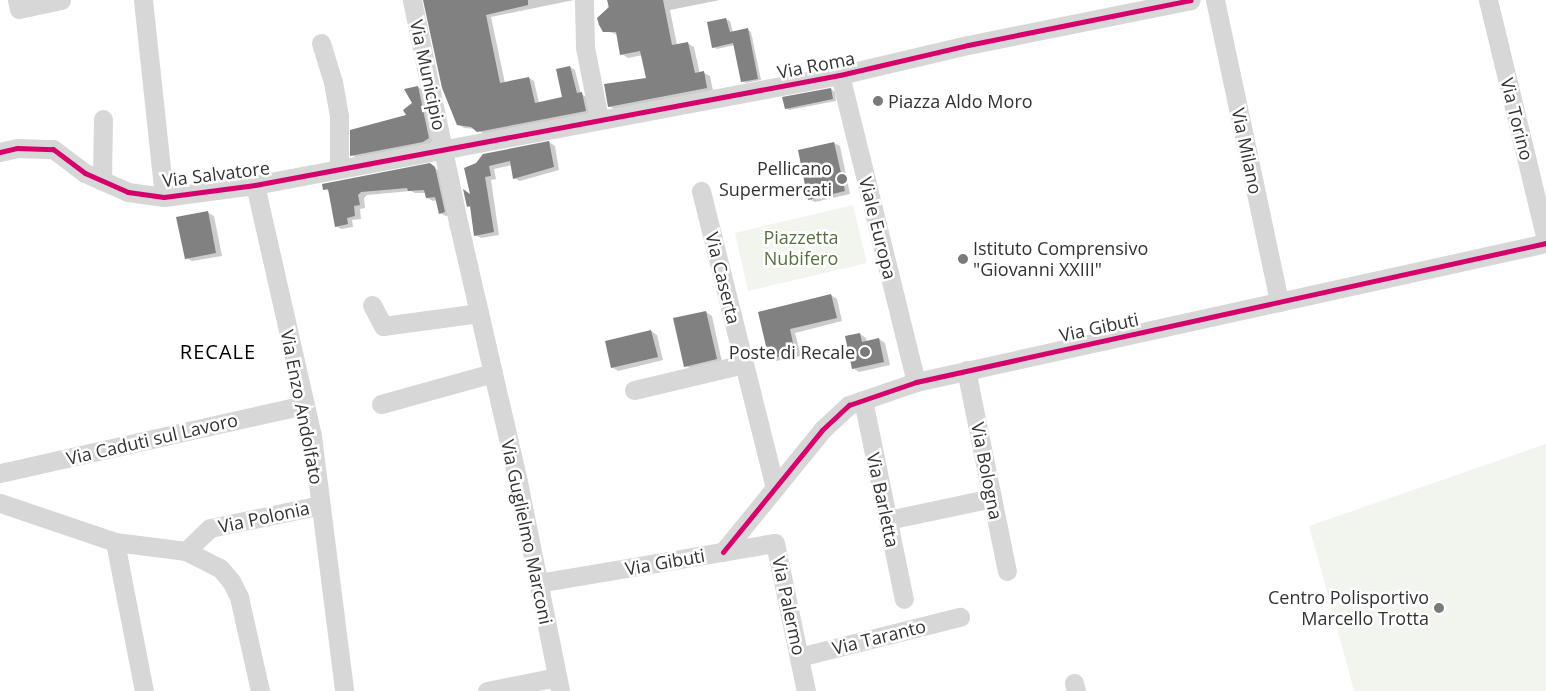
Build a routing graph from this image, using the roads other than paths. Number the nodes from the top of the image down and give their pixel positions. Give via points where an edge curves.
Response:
1 (17, 0) edge
2 (61, 0) edge
3 (143, 0) edge
4 (412, 0) edge
5 (584, 0) edge
6 (1190, 0) edge
7 (1215, 0) edge
8 (1488, 0) edge
9 (321, 43) dead end
10 (840, 75) junction
11 (103, 119) dead end
12 (600, 119) junction
13 (444, 150) junction
14 (0, 152) edge
15 (339, 169) junction
16 (102, 180) junction
17 (255, 185) junction
18 (702, 191) dead end
19 (164, 197) junction
20 (1546, 239) edge
21 (1546, 243) edge
22 (1279, 302) junction
23 (372, 305) dead end
24 (480, 313) junction
25 (744, 364) junction
26 (966, 370) junction
27 (493, 373) junction
28 (916, 382) junction
29 (634, 390) dead end
30 (863, 400) junction
31 (381, 404) dead end
32 (304, 405) junction
33 (0, 473) edge
34 (775, 488) junction
35 (992, 498) junction
36 (0, 502) edge
37 (320, 505) junction
38 (888, 520) junction
39 (115, 542) junction
40 (186, 551) junction
41 (723, 552) junction
42 (1007, 571) dead end
43 (538, 583) junction
44 (904, 600) dead end
45 (960, 617) dead end
46 (799, 657) junction
47 (558, 684) edge
48 (144, 691) edge
49 (260, 691) edge
50 (344, 691) edge
51 (487, 691) edge
52 (806, 691) edge

1 - 2 street via 19,9
3 - 19 street
4 - 13 street, Via Municipio
5 - 12 street via 586,47
6 - 10 street, Via Roma via 968,45
7 - 22 street, Via Milano
8 - 20 street, Via Torino
9 - 15 street via 339,117
10 - 12 street, Via Roma
10 - 28 street, Viale Europa
11 - 16 street
12 - 13 street, Via Roma
13 - 15 street, Via Salvatore
13 - 24 street, Via Guglielmo Marconi
14 - 16 street, Via Salvatore via 17,148 53,149 85,173
15 - 17 street, Via Salvatore
16 - 19 street, Via Salvatore via 128,192
17 - 19 street, Via Salvatore
17 - 32 street, Via Enzo Andolfato
18 - 25 street, Via Caserta
21 - 22 street, Via Gibuti
22 - 26 street, Via Gibuti
23 - 24 street via 383,326
24 - 27 street, Via Guglielmo Marconi
25 - 29 street
25 - 34 street, Via Caserta
26 - 28 street, Via Gibuti
26 - 35 street, Via Bologna
27 - 31 street
27 - 43 street, Via Guglielmo Marconi
28 - 30 street, Via Gibuti
30 - 34 street, Via Gibuti via 848,405 822,430
30 - 38 street, Via Barletta
32 - 33 street, Via Caduti sul Lavoro
32 - 37 street, Via Enzo Andolfato via 312,436
34 - 41 street, Via Gibuti
35 - 38 street
35 - 42 street, Via Bologna
36 - 39 street
37 - 40 street, Via Polonia via 210,528
37 - 50 street, Via Enzo Andolfato
38 - 44 street, Via Barletta
39 - 40 street
39 - 48 street
40 - 49 street via 220,568 231,580 239,597
41 - 43 street, Via Gibuti
41 - 46 street, Via Palermo via 775,543
43 - 47 street, Via Guglielmo Marconi
45 - 46 street, Via Taranto
46 - 52 street, Via Palermo
47 - 51 street

